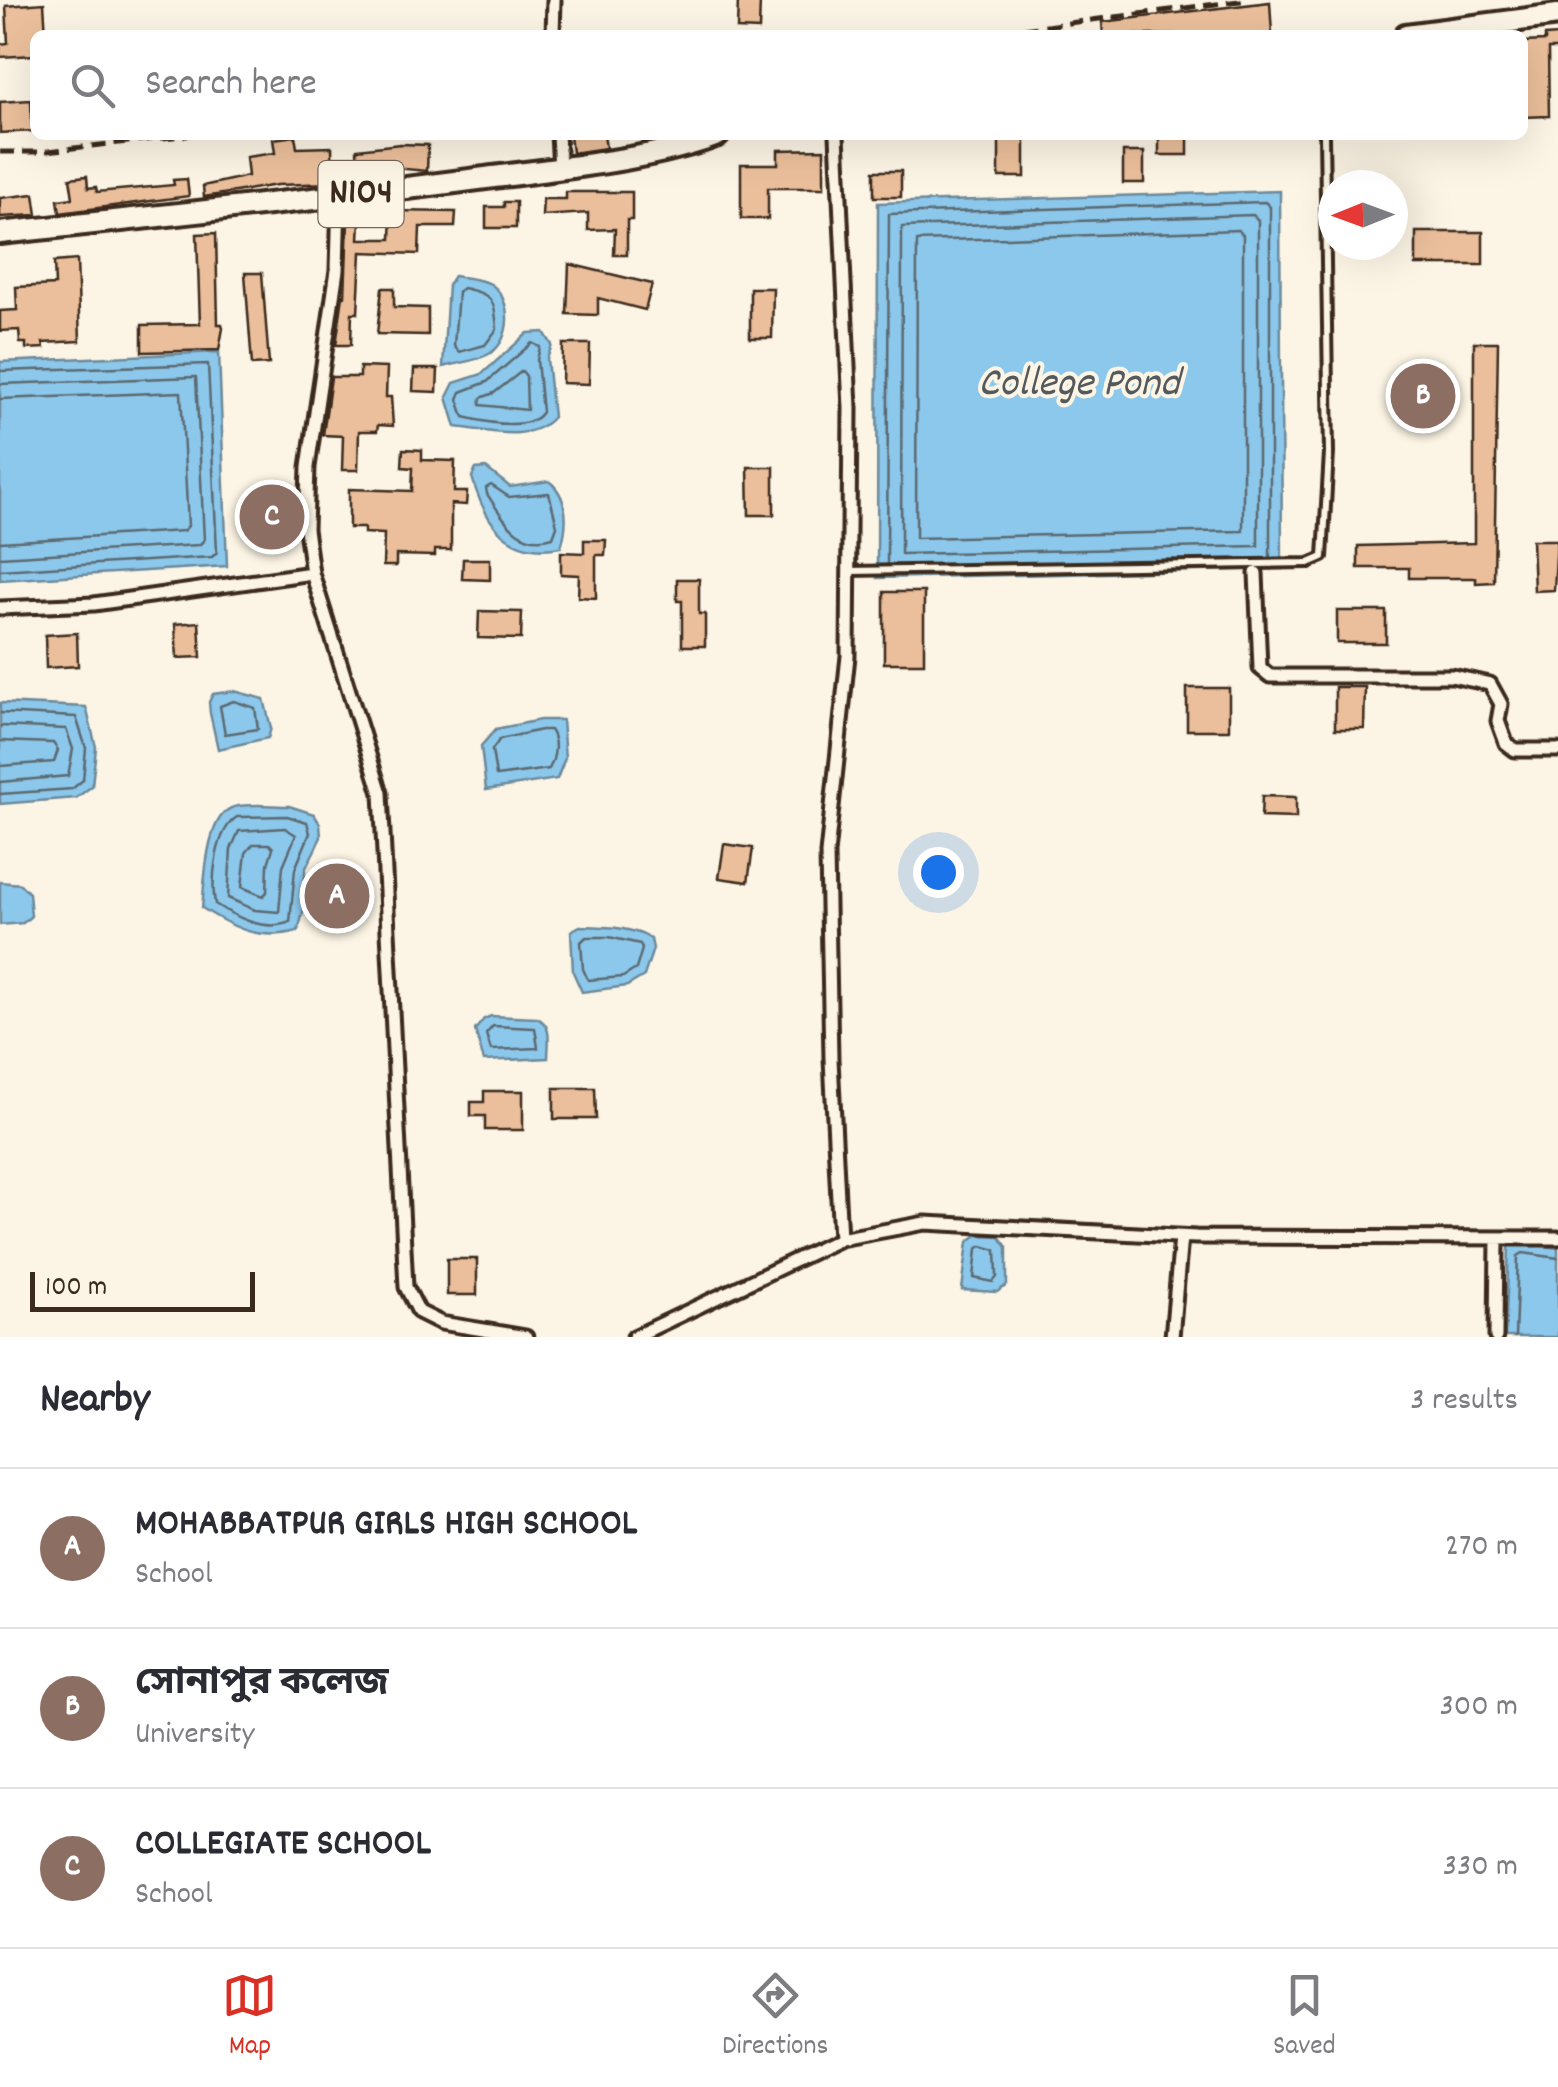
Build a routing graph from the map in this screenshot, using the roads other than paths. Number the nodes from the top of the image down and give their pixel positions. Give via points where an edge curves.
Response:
1 (554, 0) edge
2 (1558, 15) edge
3 (553, 30) edge
4 (1444, 30) edge
5 (558, 140) edge
6 (698, 140) edge
7 (837, 140) edge
8 (1324, 140) edge
9 (560, 168) junction
10 (340, 197) junction
11 (0, 233) edge
12 (849, 570) junction
13 (312, 573) junction
14 (1256, 573) dead end
15 (0, 608) edge
16 (1558, 750) edge
17 (1181, 1236) junction
18 (1497, 1238) junction
19 (1558, 1238) edge
20 (840, 1239) junction
21 (526, 1337) edge
22 (634, 1337) edge
23 (1172, 1337) edge
24 (1496, 1337) edge

1 - 3 street
2 - 4 highway
5 - 9 street
6 - 9 highway, N104
7 - 12 street via 850,408
8 - 12 lane via 1324,557
9 - 10 highway, N104
10 - 11 highway, N104
10 - 13 street via 335,288 308,468
12 - 20 street via 848,656 827,854
13 - 15 street via 94,604
13 - 21 street via 381,793 406,1287 419,1312 442,1322
14 - 16 street via 1260,668 1270,676 1452,676 1490,684 1501,704 1498,721 1506,743 1514,750
17 - 18 street
17 - 20 street via 925,1224
17 - 23 street
18 - 19 street
18 - 24 street
20 - 22 street

